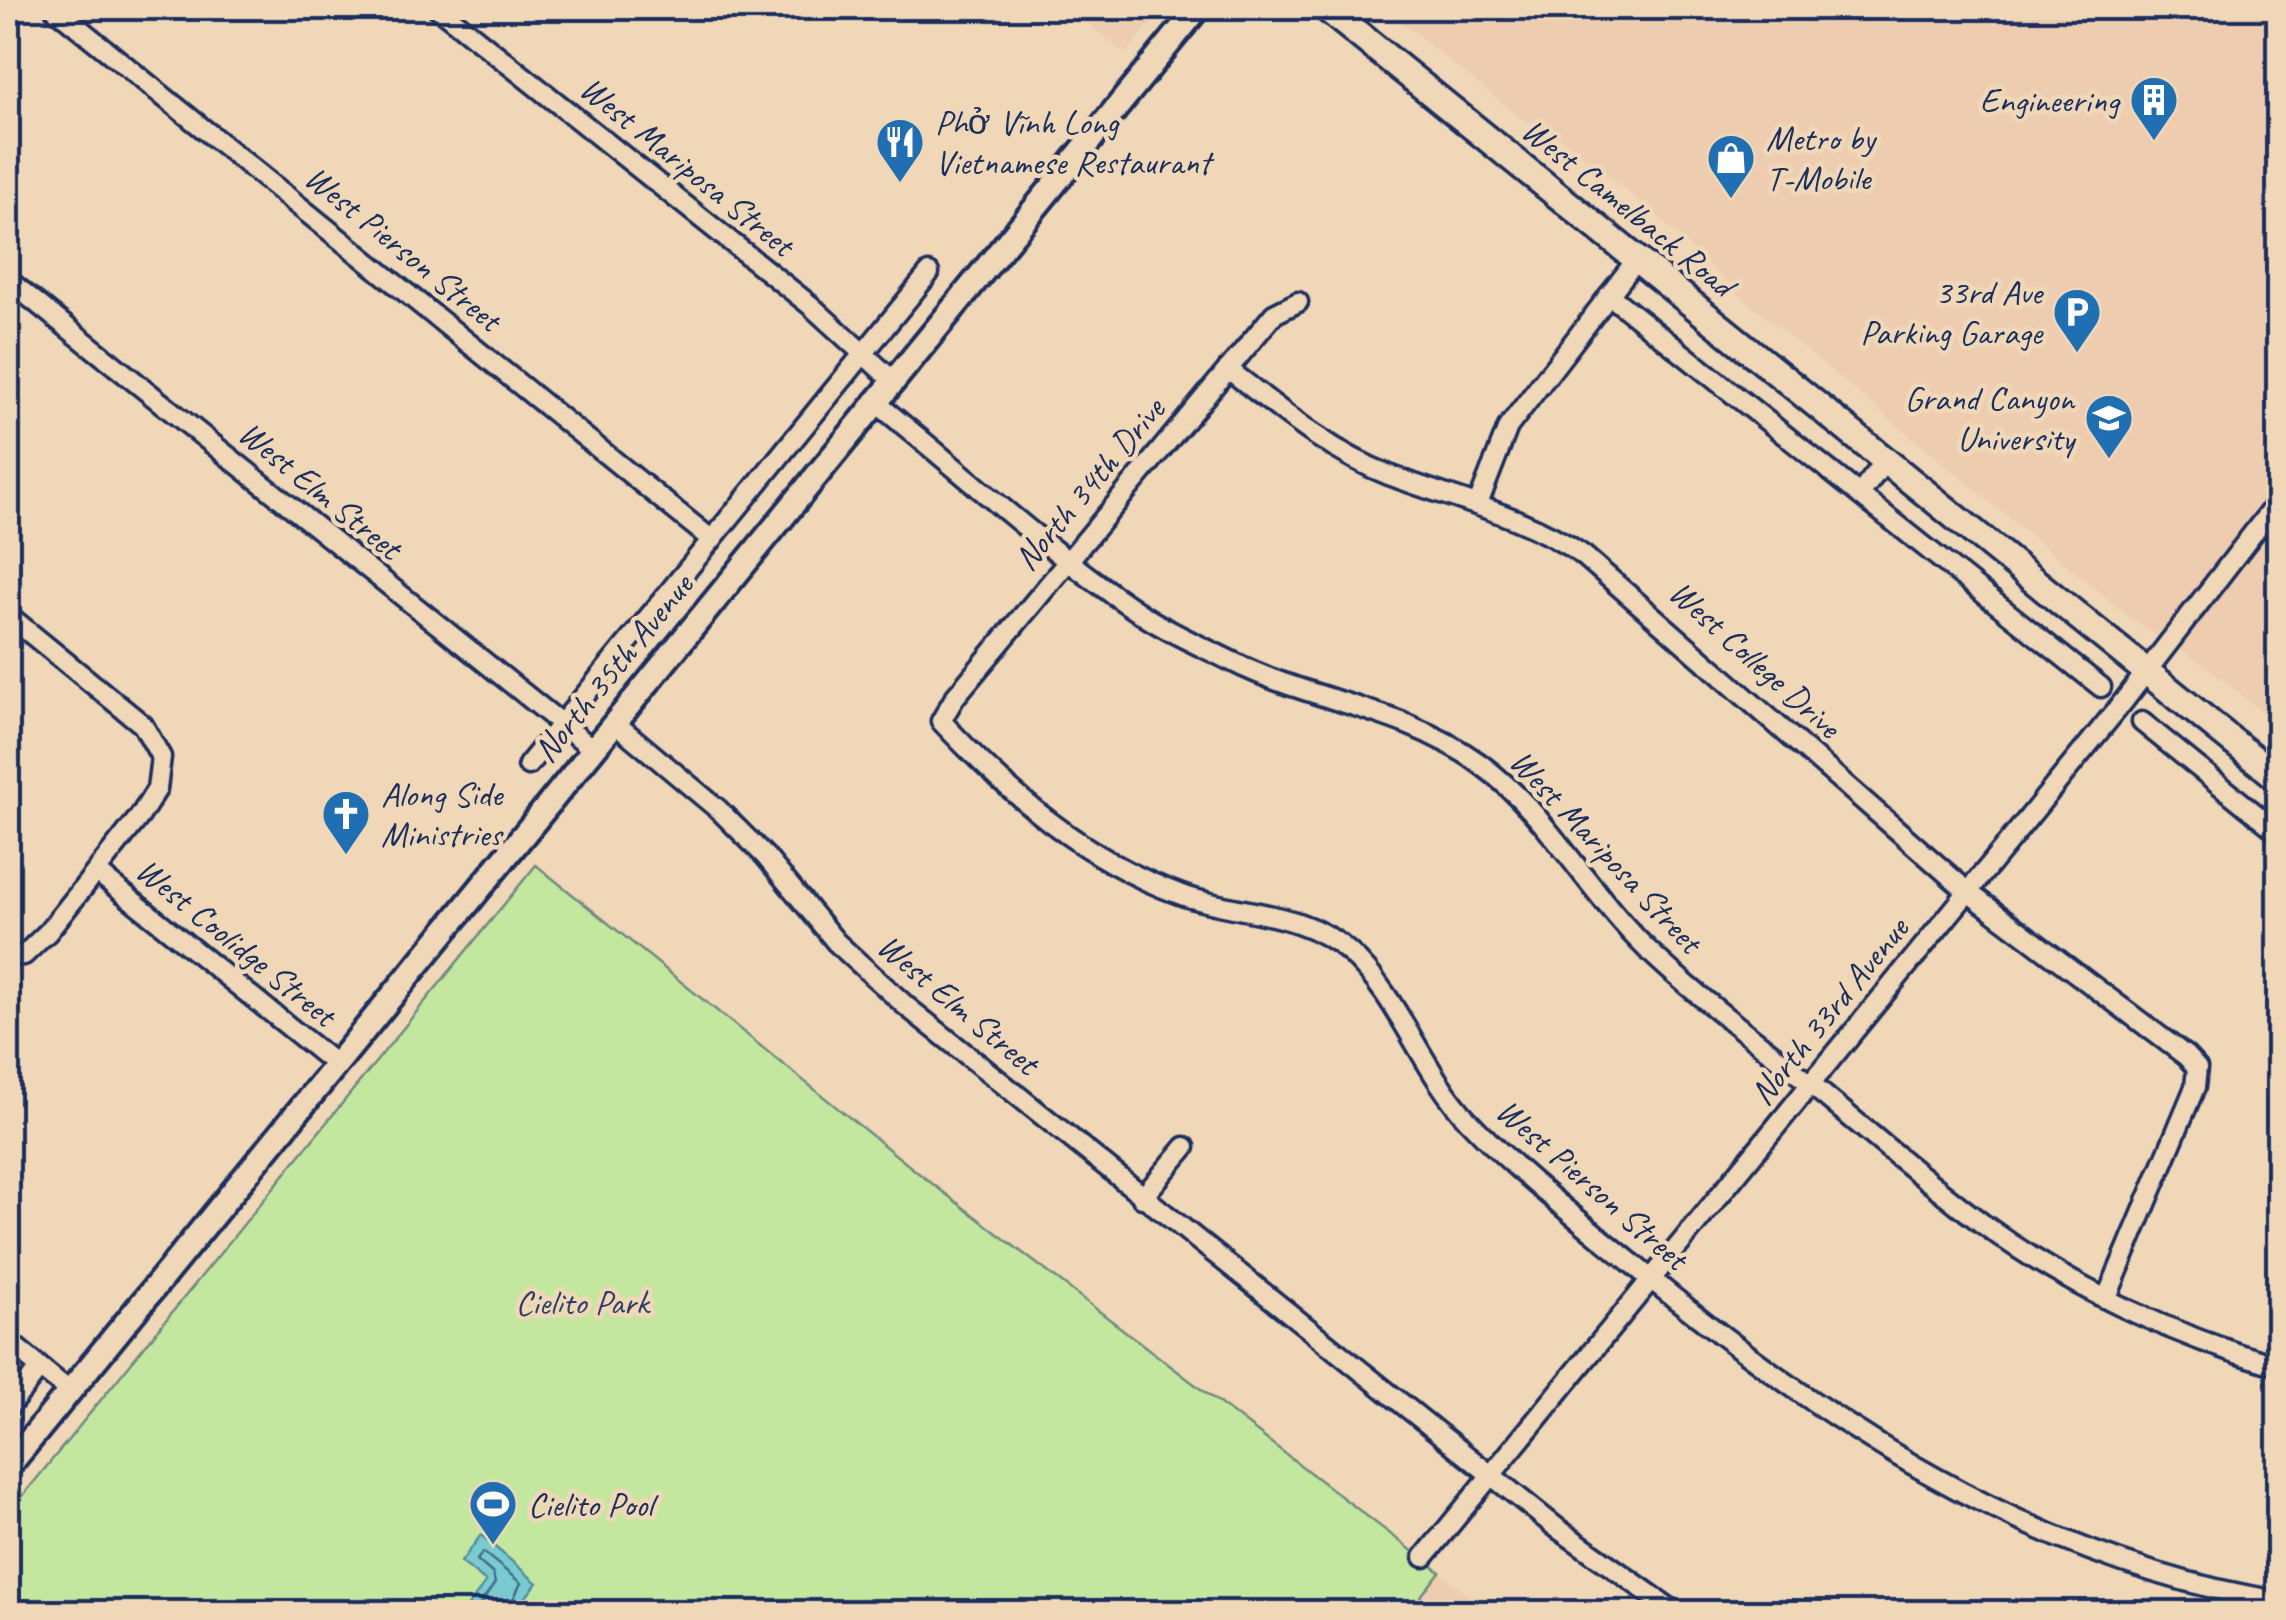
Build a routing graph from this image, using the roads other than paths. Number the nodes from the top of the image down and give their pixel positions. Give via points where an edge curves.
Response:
1 (54, 8) edge
2 (438, 8) edge
3 (1198, 8) edge
4 (1326, 8) edge
5 (1638, 260) junction
6 (928, 273) dead end
7 (8, 280) edge
8 (1610, 295) junction
9 (1298, 302) dead end
10 (862, 355) junction
11 (1228, 368) junction
12 (892, 380) junction
13 (874, 401) junction
14 (1886, 460) junction
15 (1860, 494) junction
16 (2278, 501) edge
17 (1478, 504) junction
18 (712, 540) junction
19 (1068, 560) junction
20 (8, 615) edge
21 (2147, 671) junction
22 (2101, 687) dead end
23 (942, 721) joint
24 (2142, 722) dead end
25 (614, 723) junction
26 (561, 724) junction
27 (593, 749) junction
28 (528, 765) dead end
29 (2278, 778) edge
30 (2278, 832) edge
31 (97, 872) junction
32 (1968, 892) junction
33 (8, 956) edge
34 (334, 1063) junction
35 (1810, 1084) junction
36 (1184, 1146) dead end
37 (1142, 1198) junction
38 (1652, 1280) junction
39 (2107, 1297) junction
40 (8, 1341) edge
41 (2278, 1366) edge
42 (40, 1368) junction
43 (69, 1391) junction
44 (8, 1408) edge
45 (8, 1467) edge
46 (1492, 1474) junction
47 (1424, 1557) dead end
48 (2278, 1601) edge
49 (1675, 1612) edge

1 - 18 street, West Pierson Street
2 - 10 street, West Mariposa Street via 810,305
3 - 12 main road, North 35th Avenue
4 - 5 main road, West Camelback Road
5 - 8 street
5 - 14 main road, West Camelback Road
6 - 10 street, North 35th Avenue
7 - 26 street, West Elm Street
8 - 15 street
8 - 17 street via 1508,428
9 - 11 street, North 34th Drive via 1274,314
10 - 12 street, West Mariposa Street
10 - 18 street, North 35th Avenue
11 - 17 street, West College Drive via 1356,458
11 - 19 street, North 34th Drive
12 - 13 main road, North 35th Avenue
13 - 19 street, West Mariposa Street
13 - 25 main road, North 35th Avenue
14 - 15 street
14 - 21 main road, West Camelback Road
15 - 22 street
16 - 21 street, North 33rd Avenue
17 - 32 street, West College Drive via 1560,540 1615,579
18 - 26 street, North 35th Avenue
19 - 23 street, North 34th Drive via 954,696
19 - 35 street, West Mariposa Street via 1150,620 1238,664 1380,711 1436,735 1480,764 1532,813 1647,949
20 - 31 street via 144,725 162,757 158,789
21 - 29 main road, West Camelback Road
21 - 32 street, North 33rd Avenue
23 - 38 street, West Pierson Street via 1012,792 1126,869 1180,895 1288,919 1348,950 1376,980 1465,1117
24 - 30 street
25 - 27 main road, North 35th Avenue
25 - 37 street, West Elm Street via 719,810 871,976
26 - 27 street, West Elm Street
26 - 28 street, North 35th Avenue
27 - 34 main road, North 35th Avenue
31 - 33 street via 36,944 24,955
31 - 34 street, West Coolidge Street
32 - 35 street, North 33rd Avenue
32 - 39 street, West College Drive via 2196,1068 2195,1088
34 - 43 main road, North 35th Avenue
35 - 38 street, North 33rd Avenue
35 - 39 street, West Mariposa Street via 1983,1224
36 - 37 street
37 - 46 street, West Elm Street
38 - 46 street, North 33rd Avenue
38 - 48 street, West Pierson Street via 1778,1378 1958,1492 2084,1546 2234,1594
39 - 41 street, West Mariposa Street via 2216,1348
40 - 42 street
42 - 43 street
42 - 44 street
43 - 45 main road, North 35th Avenue
46 - 47 street, North 33rd Avenue
46 - 49 street, West Elm Street

